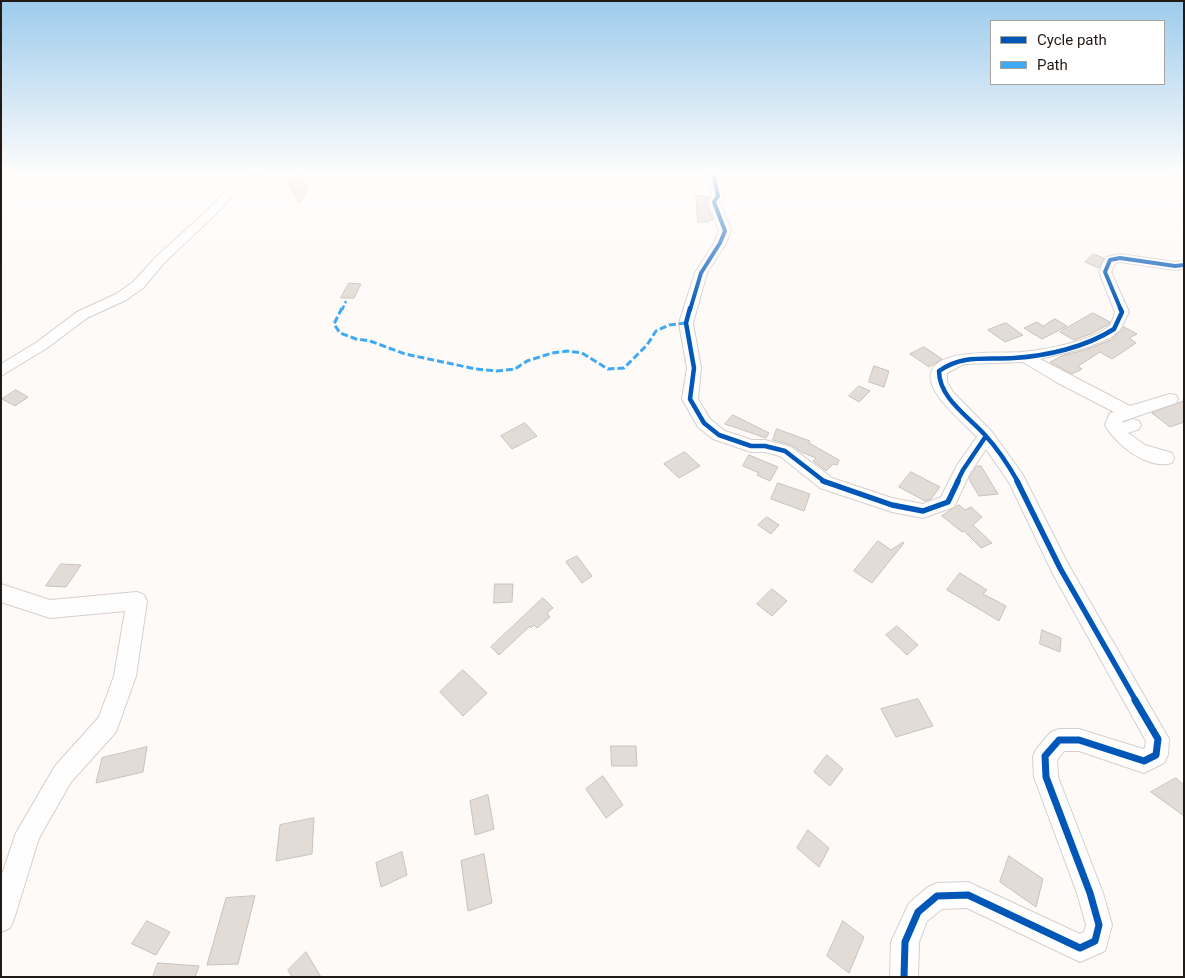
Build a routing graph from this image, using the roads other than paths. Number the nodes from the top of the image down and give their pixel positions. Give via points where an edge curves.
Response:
1 (204, 219) edge
2 (720, 219) edge
3 (1184, 265) edge
4 (1026, 356) junction
5 (1, 371) edge
6 (1170, 399) dead end
7 (1131, 418) junction
8 (986, 436) junction
9 (1166, 458) dead end
10 (1, 593) edge
11 (1, 919) edge
12 (904, 977) edge

1 - 5 street via 138,285 121,297 82,315
2 - 8 street via 725,231 701,273 686,323 694,368 690,399 704,423 727,438 751,446 785,451 826,483 892,505 923,511 948,502
3 - 4 street via 1120,258 1110,260 1105,272 1122,312 1115,328 1099,337 1040,355
4 - 7 street
4 - 8 street via 965,358 950,362 939,371 939,382 947,396
6 - 7 street
7 - 9 street via 1116,417 1112,426 1136,448
8 - 12 street via 1017,480 1060,568 1158,739 1156,755 1144,761 1079,740 1059,740 1045,756 1046,777 1099,925 1095,941 1080,948 968,895 938,896 918,912 905,942
10 - 11 street via 50,610 137,601 125,676 108,724 63,774 28,833

